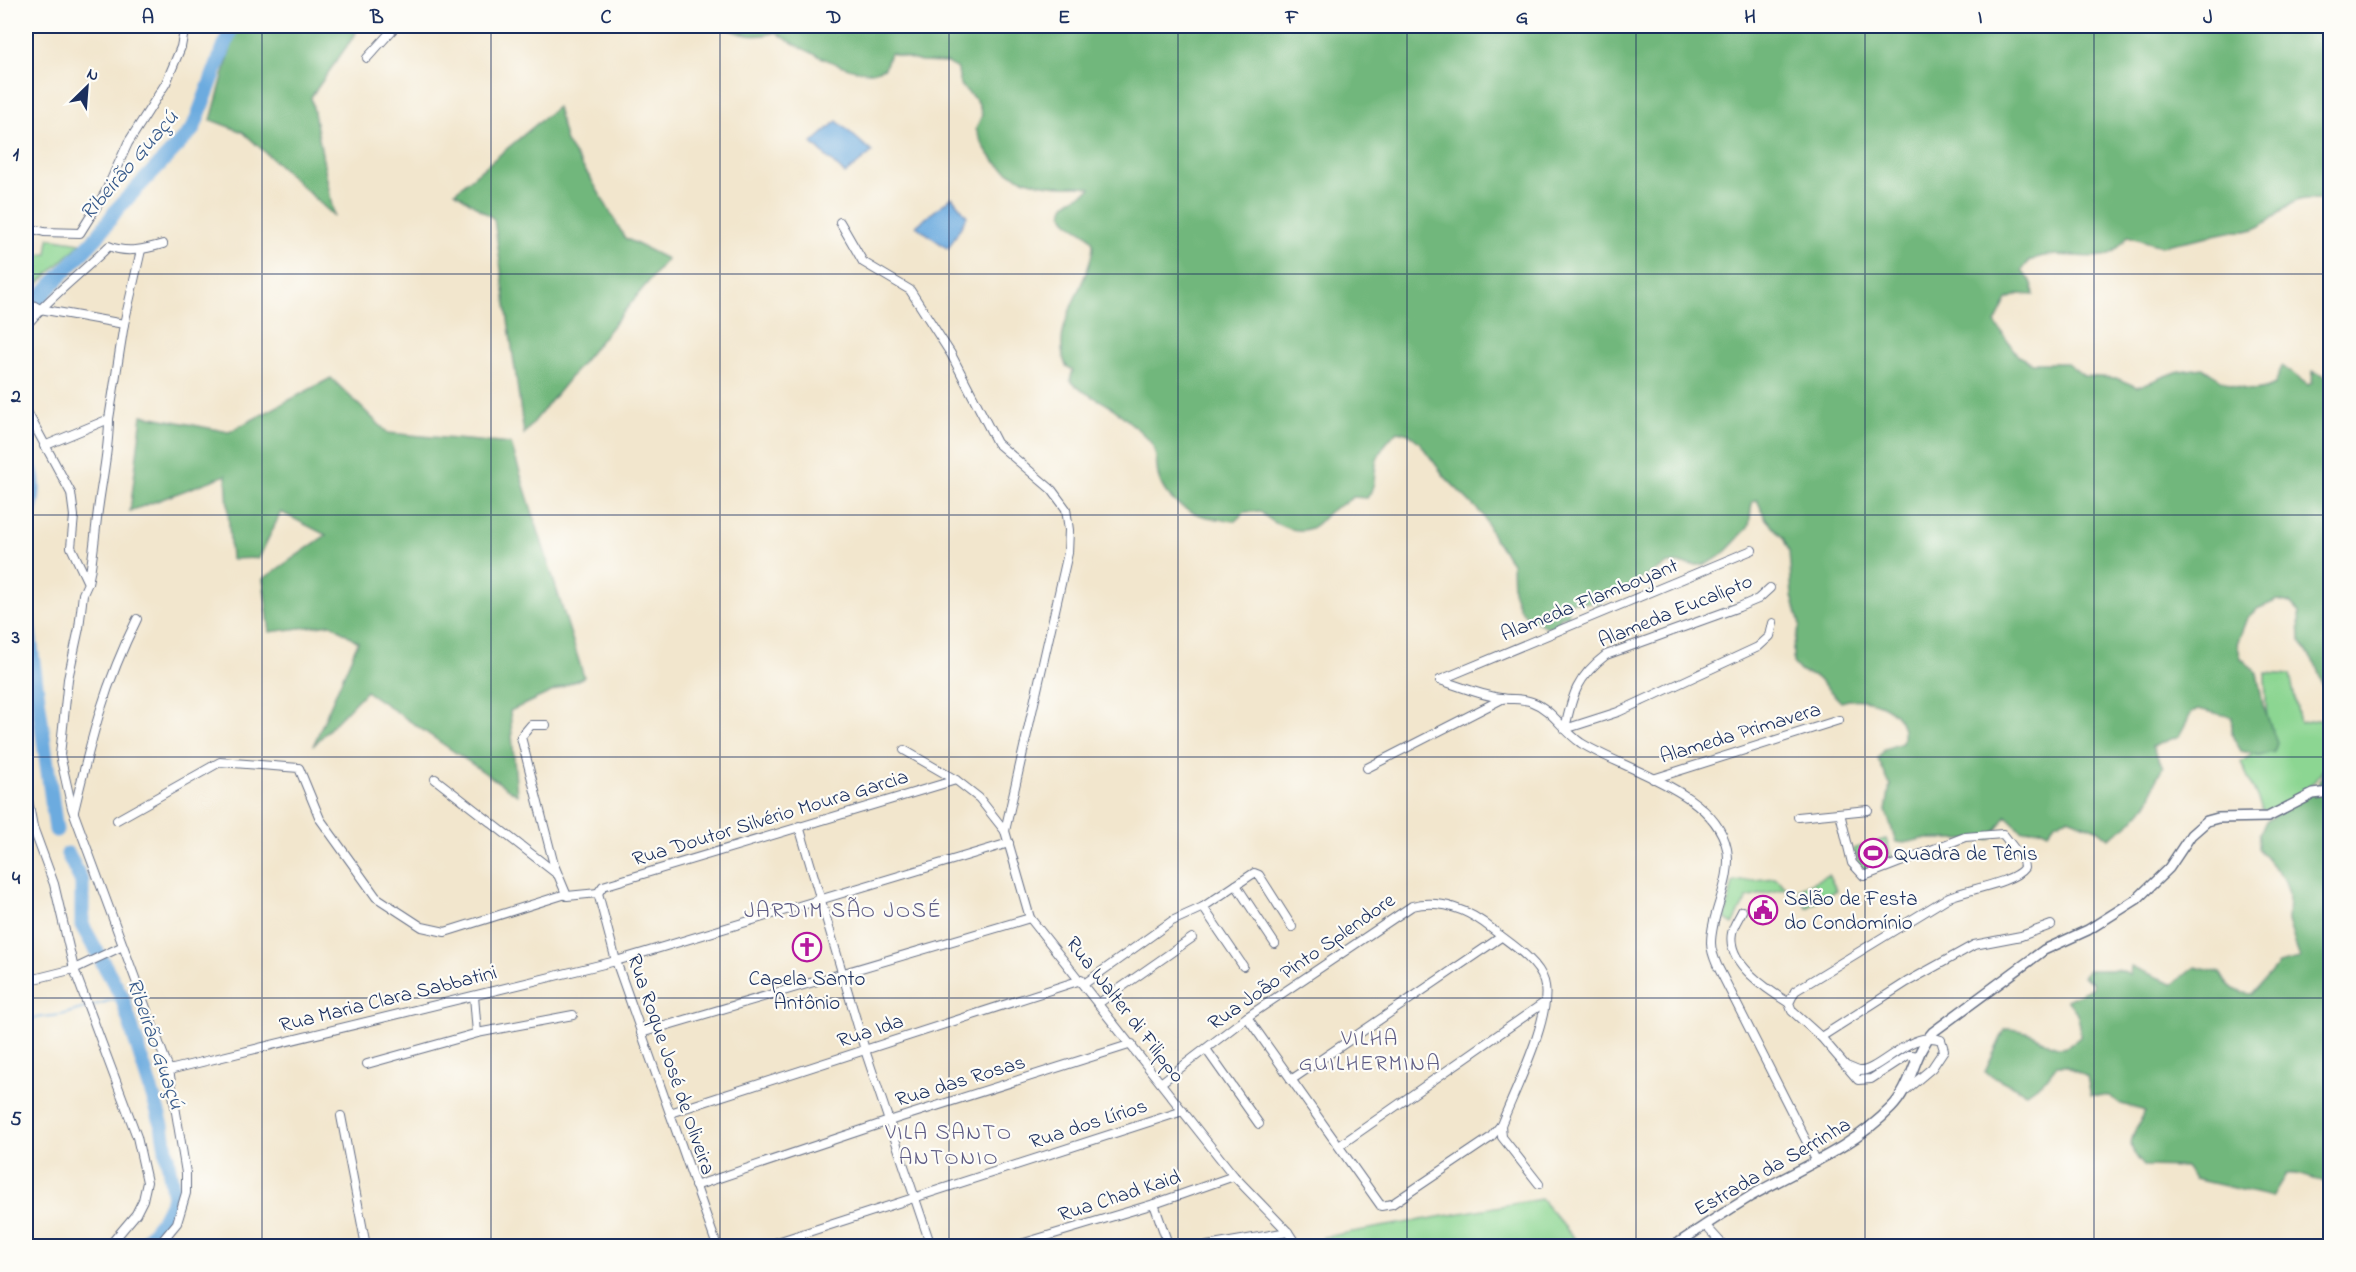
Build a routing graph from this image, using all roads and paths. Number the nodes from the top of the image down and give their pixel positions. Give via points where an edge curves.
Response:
1 (185, 26) edge
2 (396, 26) edge
3 (367, 58) dead end
4 (840, 222) dead end
5 (26, 227) edge
6 (163, 244) dead end
7 (141, 250) junction
8 (32, 304) edge
9 (123, 324) junction
10 (26, 326) edge
11 (26, 410) edge
12 (109, 419) junction
13 (44, 446) junction
14 (1752, 550) dead end
15 (88, 582) junction
16 (1770, 588) dead end
17 (137, 619) dead end
18 (1773, 623) dead end
19 (1502, 699) junction
20 (1839, 720) dead end
21 (546, 725) dead end
22 (1565, 729) junction
23 (26, 747) edge
24 (904, 750) dead end
25 (1367, 768) dead end
26 (1653, 778) junction
27 (435, 779) dead end
28 (956, 780) junction
29 (2331, 792) edge
30 (1868, 810) dead end
31 (74, 812) junction
32 (1840, 813) junction
33 (1798, 817) dead end
34 (117, 820) dead end
35 (799, 826) junction
36 (1005, 831) junction
37 (1009, 843) junction
38 (558, 875) junction
39 (1236, 885) junction
40 (598, 893) junction
41 (566, 894) junction
42 (822, 900) junction
43 (1203, 907) junction
44 (1742, 911) dead end
45 (1030, 918) junction
46 (2051, 925) dead end
47 (1292, 927) dead end
48 (1501, 937) junction
49 (1191, 938) dead end
50 (1275, 944) dead end
51 (123, 946) junction
52 (616, 961) junction
53 (1243, 966) dead end
54 (74, 969) junction
55 (845, 974) junction
56 (26, 981) edge
57 (1082, 982) junction
58 (474, 996) junction
59 (1545, 1002) junction
60 (1099, 1003) junction
61 (1790, 1004) junction
62 (573, 1015) dead end
63 (1247, 1017) junction
64 (478, 1033) junction
65 (641, 1033) junction
66 (1821, 1038) junction
67 (1926, 1039) junction
68 (1132, 1044) junction
69 (1206, 1048) junction
70 (866, 1050) junction
71 (1916, 1061) junction
72 (367, 1064) dead end
73 (1844, 1065) junction
74 (169, 1070) junction
75 (1291, 1080) junction
76 (1162, 1082) junction
77 (1906, 1090) junction
78 (1183, 1111) junction
79 (670, 1113) junction
80 (341, 1116) dead end
81 (889, 1121) junction
82 (1259, 1124) dead end
83 (1501, 1125) junction
84 (1339, 1146) junction
85 (1817, 1162) junction
86 (1234, 1176) junction
87 (1539, 1184) dead end
88 (695, 1186) junction
89 (913, 1198) junction
90 (1154, 1204) junction
91 (1705, 1225) junction
92 (1288, 1232) junction
93 (800, 1235) junction
94 (109, 1246) edge
95 (158, 1246) edge
96 (366, 1246) edge
97 (717, 1246) edge
98 (765, 1246) edge
99 (803, 1246) edge
100 (931, 1246) edge
101 (1014, 1246) edge
102 (1173, 1246) edge
103 (1207, 1246) edge
104 (1297, 1246) edge
105 (1674, 1246) edge
106 (1724, 1246) edge

1 - 5 street via 166,83 128,143 105,193 80,233
2 - 3 street
4 - 36 street via 863,262 910,290 951,354 997,443 1052,490 1066,509 1070,530 1068,553
6 - 7 street
7 - 8 street via 109,246
7 - 9 street
8 - 9 street
8 - 10 street
9 - 12 street
11 - 13 street
12 - 13 street
12 - 15 street via 95,553
13 - 15 street via 72,493 71,547
14 - 19 street, Alameda Flamboyant via 1440,680
15 - 31 street via 63,713 60,755
16 - 22 street, Alameda Eucalipto via 1739,608 1606,655 1588,669 1576,687
17 - 31 street via 99,707
18 - 22 street via 1770,636 1758,647 1617,712
19 - 22 street via 1534,702
19 - 25 street
20 - 26 street, Alameda Primavera
21 - 38 street via 531,725 521,737
22 - 26 street via 1598,752
23 - 54 street via 33,828 54,884
24 - 28 street, Rua Walter di Filippo
26 - 85 street via 1683,795 1721,829 1727,852 1711,946
27 - 38 street
28 - 35 street, Rua Doutor Silvério Moura Garcia
28 - 36 street, Rua Walter di Filippo via 979,798
29 - 67 street, Estrada da Serrinha via 2313,794 2268,817 2207,821 2191,835 2169,868 2137,899 2088,930 2044,950
30 - 32 street
31 - 51 street
32 - 33 street
32 - 61 street via 1852,864 1864,876 1965,837 2003,834 2023,860 2024,868 2017,877 1949,897 1795,991
34 - 41 street via 220,762 299,768 320,819 376,897 422,927 445,932
35 - 40 street, Rua Doutor Silvério Moura Garcia via 603,886
35 - 42 street
36 - 37 street, Rua Walter di Filippo
37 - 42 street, Rua Maria Clara Sabbatini
37 - 45 street, Rua Walter di Filippo
38 - 41 street
39 - 43 street, Rua Ida
39 - 47 street, Rua Ida via 1251,874 1259,875
39 - 50 street
40 - 41 street
40 - 52 street, Rua Roque José de Oliveira
42 - 52 street, Rua Maria Clara Sabbatini
42 - 55 street
43 - 53 street
43 - 57 street, Rua Ida via 1172,921
44 - 61 street via 1732,931 1731,943 1736,954 1755,982
45 - 55 street
45 - 57 street, Rua Walter di Filippo
46 - 66 street via 2021,936 1974,945 1907,982
48 - 59 street, Rua João Pinto Splendore via 1535,966 1544,981
48 - 63 street, Rua João Pinto Splendore via 1472,915 1451,906 1412,906
48 - 75 street
49 - 60 street
51 - 54 street
51 - 74 street
52 - 58 street, Rua Maria Clara Sabbatini
52 - 65 street, Rua Roque José de Oliveira
54 - 56 street
54 - 94 street via 136,1137 147,1182 136,1214
55 - 65 street
55 - 70 street
57 - 60 street, Rua Walter di Filippo
57 - 70 street, Rua Ida
58 - 64 street
58 - 74 street, Rua Maria Clara Sabbatini
59 - 83 street, Rua João Pinto Splendore via 1541,1024
59 - 84 street
60 - 68 street, Rua Walter di Filippo
61 - 66 street via 1792,1011
62 - 64 street
63 - 69 street, Rua João Pinto Splendore
63 - 75 street
64 - 72 street
65 - 79 street, Rua Roque José de Oliveira
66 - 73 street
67 - 71 street, Estrada da Serrinha
67 - 73 street via 1906,1045 1867,1070
67 - 77 street via 1941,1040 1944,1050 1932,1068
68 - 76 street, Rua Walter di Filippo
68 - 81 street, Rua das Rosas
69 - 76 street, Rua João Pinto Splendore
69 - 82 street
70 - 79 street, Rua Ida
70 - 81 street
71 - 73 street via 1908,1054 1871,1079 1858,1080
71 - 77 street, Estrada da Serrinha
74 - 95 street via 186,1193 177,1223
75 - 84 street
76 - 78 street, Rua Walter di Filippo
77 - 85 street, Estrada da Serrinha via 1865,1132
78 - 86 street, Rua Walter di Filippo
78 - 89 street, Rua dos Lírios
79 - 88 street, Rua Roque José de Oliveira
80 - 96 street
81 - 88 street, Rua das Rosas
81 - 89 street
83 - 84 street via 1490,1138 1386,1207 1376,1202
83 - 87 street via 1502,1137
85 - 91 street, Estrada da Serrinha
86 - 90 street, Rua Chad Kaid
86 - 92 street, Rua Walter di Filippo
88 - 97 street, Rua Roque José de Oliveira
89 - 93 street, Rua dos Lírios
89 - 100 street
90 - 101 street, Rua Chad Kaid
90 - 102 street
91 - 105 street, Estrada da Serrinha
91 - 106 street
92 - 103 street
92 - 104 street, Rua Walter di Filippo
93 - 98 street, Rua dos Lírios
93 - 99 street

